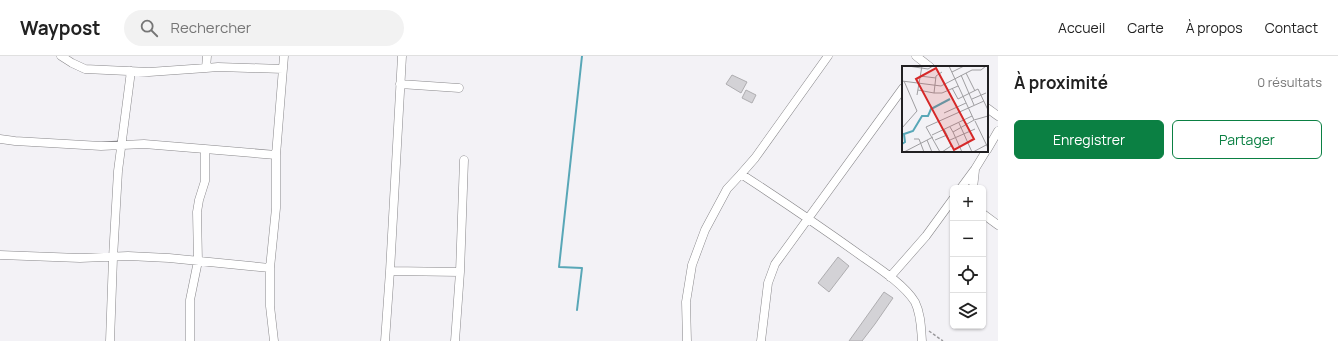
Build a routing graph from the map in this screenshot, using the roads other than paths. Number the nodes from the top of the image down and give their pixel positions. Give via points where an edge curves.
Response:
1 (61, 56) edge
2 (207, 56) edge
3 (284, 56) edge
4 (402, 56) edge
5 (828, 56) edge
6 (206, 68) junction
7 (283, 69) junction
8 (131, 71) junction
9 (400, 84) junction
10 (459, 88) dead end
11 (902, 89) edge
12 (988, 109) edge
13 (998, 116) edge
14 (998, 132) edge
15 (0, 139) edge
16 (122, 146) junction
17 (988, 148) edge
18 (205, 149) junction
19 (986, 152) edge
20 (276, 155) junction
21 (464, 160) dead end
22 (975, 169) junction
23 (741, 174) junction
24 (963, 185) edge
25 (973, 185) edge
26 (950, 203) edge
27 (986, 216) edge
28 (808, 218) junction
29 (998, 225) edge
30 (0, 255) edge
31 (113, 258) junction
32 (198, 261) junction
33 (270, 268) junction
34 (390, 272) junction
35 (460, 272) junction
36 (890, 276) junction
37 (110, 341) edge
38 (190, 341) edge
39 (274, 341) edge
40 (385, 341) edge
41 (455, 341) edge
42 (687, 341) edge
43 (761, 341) edge
44 (922, 341) edge

1 - 8 street via 86,69
2 - 6 street
3 - 7 street
4 - 9 street
5 - 23 street
6 - 7 street
6 - 8 street
7 - 20 street
8 - 16 street
9 - 10 street
9 - 34 street
11 - 28 street
12 - 13 street
14 - 17 street
15 - 16 street
16 - 18 street via 144,144
16 - 31 street via 118,170
18 - 20 street
18 - 32 street via 205,181 197,212
19 - 22 street
20 - 33 street via 276,208
21 - 35 street
22 - 24 street
22 - 25 street
23 - 28 street
23 - 42 street via 727,189 705,230 692,265 686,302
26 - 36 street via 926,236
27 - 29 street
28 - 36 street
28 - 43 street via 775,264 768,283
30 - 31 street
31 - 32 street via 128,256
31 - 37 street
32 - 33 street
32 - 38 street via 190,300
33 - 39 street via 270,306
34 - 35 street
34 - 40 street
35 - 41 street
36 - 44 street via 915,303

